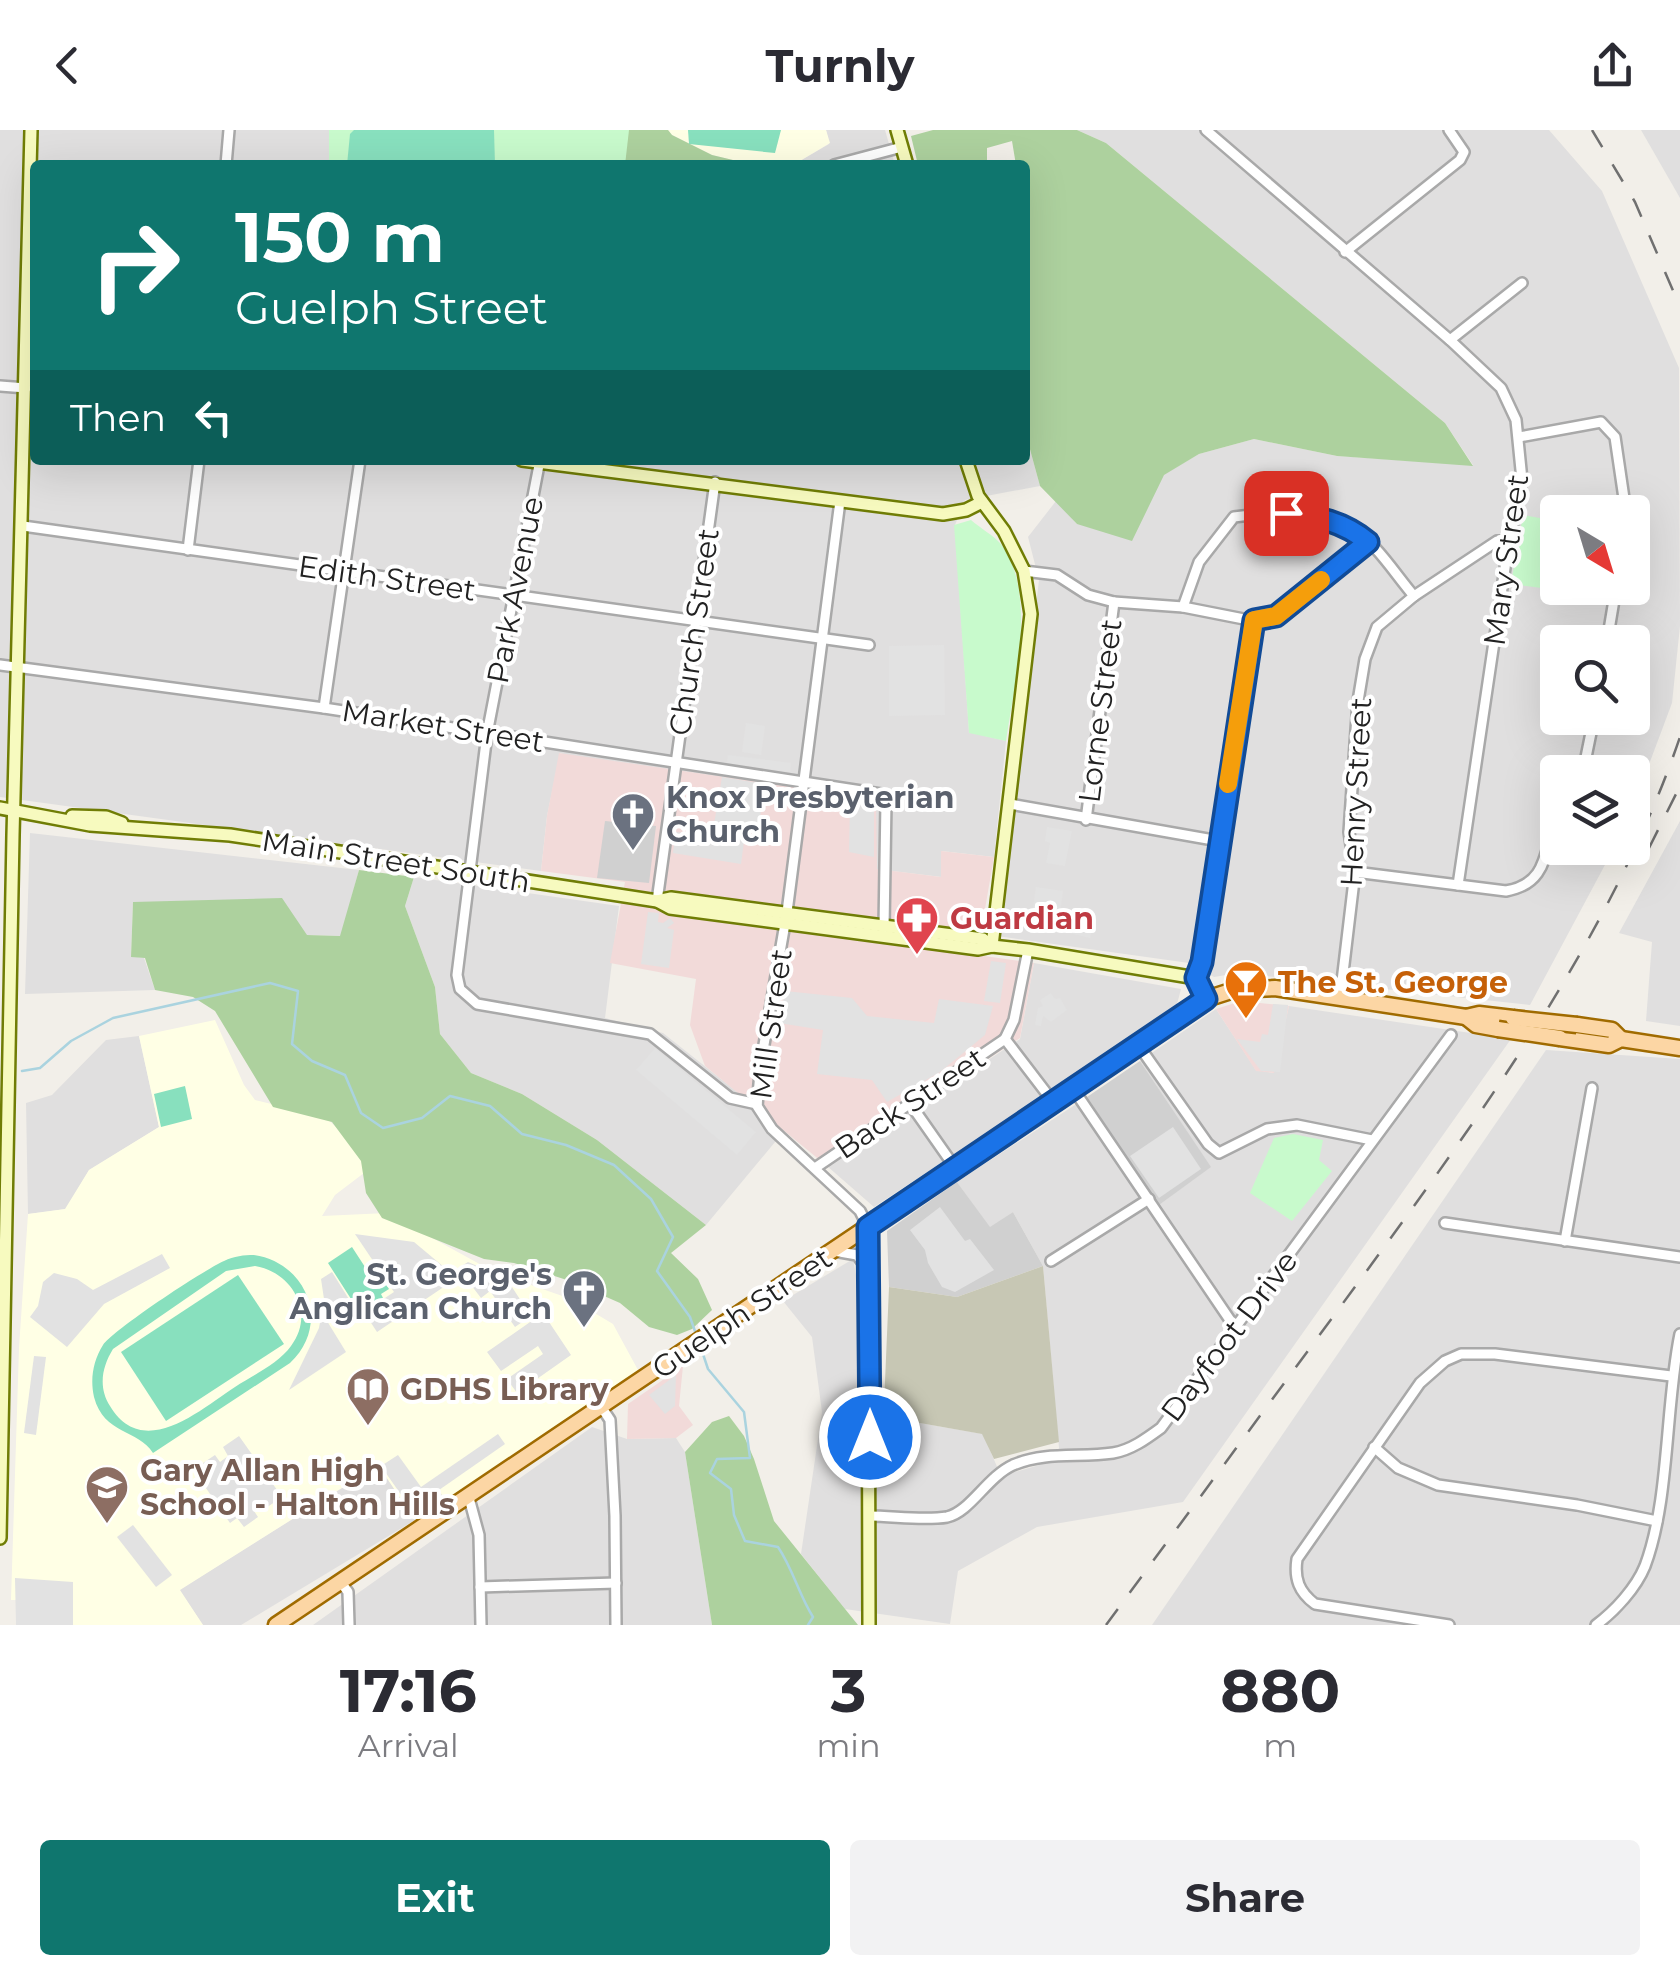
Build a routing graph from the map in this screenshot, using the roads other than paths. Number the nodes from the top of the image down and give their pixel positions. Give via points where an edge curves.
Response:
1 (31, 130) edge
2 (229, 130) edge
3 (897, 130) edge
4 (1206, 130) edge
5 (1449, 130) edge
6 (902, 147) junction
7 (31, 160) edge
8 (226, 160) edge
9 (853, 160) edge
10 (906, 160) edge
11 (1345, 252) junction
12 (1522, 282) dead end
13 (1450, 340) junction
14 (0, 386) edge
15 (30, 388) edge
16 (30, 405) edge
17 (1519, 437) junction
18 (198, 465) edge
19 (359, 465) edge
20 (539, 465) edge
21 (566, 465) edge
22 (968, 465) edge
23 (715, 482) junction
24 (1624, 495) edge
25 (840, 501) junction
26 (982, 502) junction
27 (23, 526) junction
28 (1508, 541) junction
29 (1368, 542) junction
30 (188, 550) junction
31 (346, 570) junction
32 (1024, 570) junction
33 (514, 596) junction
34 (1414, 596) junction
35 (1114, 602) junction
36 (1183, 607) junction
37 (1254, 620) junction
38 (698, 621) junction
39 (824, 640) junction
40 (869, 645) dead end
41 (0, 665) edge
42 (18, 668) junction
43 (324, 708) junction
44 (487, 734) junction
45 (676, 761) junction
46 (804, 781) junction
47 (1010, 804) junction
48 (7, 809) edge
49 (1086, 820) junction
50 (1219, 841) junction
51 (1543, 865) edge
52 (1354, 872) junction
53 (472, 874) junction
54 (1458, 885) junction
55 (657, 901) junction
56 (786, 917) junction
57 (884, 932) junction
58 (992, 946) junction
59 (1028, 950) junction
60 (1196, 978) junction
61 (1340, 998) junction
62 (1206, 999) junction
63 (1466, 1018) junction
64 (1451, 1035) dead end
65 (1005, 1039) junction
66 (1621, 1039) junction
67 (1140, 1046) junction
68 (1680, 1048) edge
69 (1592, 1088) dead end
70 (1074, 1090) junction
71 (908, 1102) junction
72 (1054, 1103) junction
73 (757, 1104) junction
74 (1372, 1140) junction
75 (815, 1168) junction
76 (956, 1169) junction
77 (1149, 1200) junction
78 (1445, 1222) dead end
79 (868, 1227) junction
80 (1565, 1241) junction
81 (834, 1251) junction
82 (1680, 1256) edge
83 (1052, 1261) dead end
84 (870, 1274) junction
85 (1236, 1329) junction
86 (1680, 1334) edge
87 (2, 1349) edge
88 (1671, 1376) junction
89 (602, 1408) junction
90 (1374, 1448) junction
91 (469, 1498) junction
92 (870, 1516) junction
93 (1657, 1521) junction
94 (0, 1538) edge
95 (340, 1581) junction
96 (616, 1583) junction
97 (480, 1587) junction
98 (276, 1625) edge
99 (349, 1625) edge
100 (481, 1625) edge
101 (616, 1625) edge
102 (870, 1625) edge
103 (1449, 1625) edge
104 (1596, 1625) edge

1 - 7 main road
2 - 8 street
3 - 6 main road
4 - 11 street, Mary Street
5 - 11 street via 1464,152 1460,160
6 - 9 street
6 - 10 main road
11 - 13 street, Mary Street
12 - 13 street
13 - 17 street, Mary Street via 1500,388
14 - 15 street
16 - 27 main road
17 - 24 street via 1601,422 1615,437
17 - 28 street, Mary Street via 1522,480
18 - 30 street
19 - 31 street
20 - 33 street, Park Avenue
21 - 23 main road
22 - 26 main road
23 - 25 main road
23 - 38 street, Church Street
25 - 26 main road via 943,514
25 - 39 street, Mill Street
26 - 32 main road
27 - 30 street, Edith Street
27 - 42 main road
28 - 34 street, Henry Street via 1496,542
28 - 54 street, Mary Street
29 - 34 street
29 - 36 street via 1349,526 1306,515 1234,517 1200,562
29 - 37 street via 1276,616
30 - 31 street, Edith Street
31 - 33 street, Edith Street
31 - 43 street
32 - 35 street via 1057,575
32 - 47 main road via 1031,614
33 - 38 street, Edith Street
33 - 44 street, Park Avenue
34 - 52 street, Henry Street via 1377,628 1366,658 1349,832
35 - 36 street
35 - 49 street, Lorne Street
36 - 37 street
37 - 50 street
38 - 39 street, Edith Street
38 - 45 street, Church Street
39 - 40 street, Edith Street
39 - 46 street, Mill Street
41 - 42 street, Market Street
42 - 43 street, Market Street
42 - 48 main road
43 - 44 street, Market Street
44 - 45 street, Market Street
44 - 53 street, Park Avenue
45 - 46 street, Market Street
45 - 55 street, Church Street
46 - 56 street, Mill Street
46 - 57 street, Market Street via 884,796
47 - 49 street
47 - 58 main road
48 - 53 main road, Main Street South via 54,818 106,817 135,828 230,835
48 - 87 main road
49 - 50 street
50 - 60 street
51 - 54 street via 1518,889
52 - 54 street
52 - 61 street, Henry Street
53 - 55 main road, Main Street South
53 - 73 street, Park Avenue via 457,975 477,1004 650,1034 730,1098
55 - 56 main road, Main Street South via 670,908
56 - 57 main road, Main Street South
56 - 73 street, Mill Street
57 - 58 main road, Main Street South
58 - 59 main road, Main Street South
59 - 60 main road, Main Street South
59 - 65 street
60 - 62 main road
61 - 62 main road via 1252,988
61 - 63 main road
62 - 67 main road, Guelph Street
63 - 66 main road, bridge via 1479,1014 1612,1030
63 - 66 main road, bridge via 1498,1030 1609,1045
64 - 74 street, Dayfoot Drive
65 - 71 street, Back Street
65 - 72 street
66 - 68 main road
67 - 70 main road, Guelph Street
67 - 74 street via 1219,1153 1267,1129 1297,1125
69 - 80 street
70 - 72 main road, Guelph Street
70 - 77 street
71 - 75 street, Back Street
71 - 76 street
72 - 76 main road, Guelph Street
73 - 75 street, Mill Street via 772,1130
74 - 85 street, Dayfoot Drive
75 - 79 street, Mill Street
76 - 79 main road, Guelph Street
77 - 83 street
77 - 85 street
78 - 80 street
79 - 81 main road, Guelph Street
79 - 84 main road
80 - 82 street
81 - 84 street via 857,1255
81 - 89 main road, Guelph Street
84 - 92 main road
85 - 92 street, Dayfoot Drive via 1160,1428 1140,1444 1015,1464 951,1516
86 - 88 street
87 - 94 main road
88 - 90 street via 1461,1354 1420,1383
88 - 93 street
89 - 91 main road, Guelph Street
89 - 96 street via 610,1420
90 - 93 street via 1398,1468 1438,1485
90 - 103 street via 1297,1559 1294,1577 1316,1604
91 - 95 main road, Guelph Street
91 - 97 street via 480,1535
92 - 102 main road
93 - 104 street via 1644,1569
95 - 98 main road, Guelph Street
95 - 99 street via 348,1592
96 - 97 street
96 - 101 street
97 - 100 street

